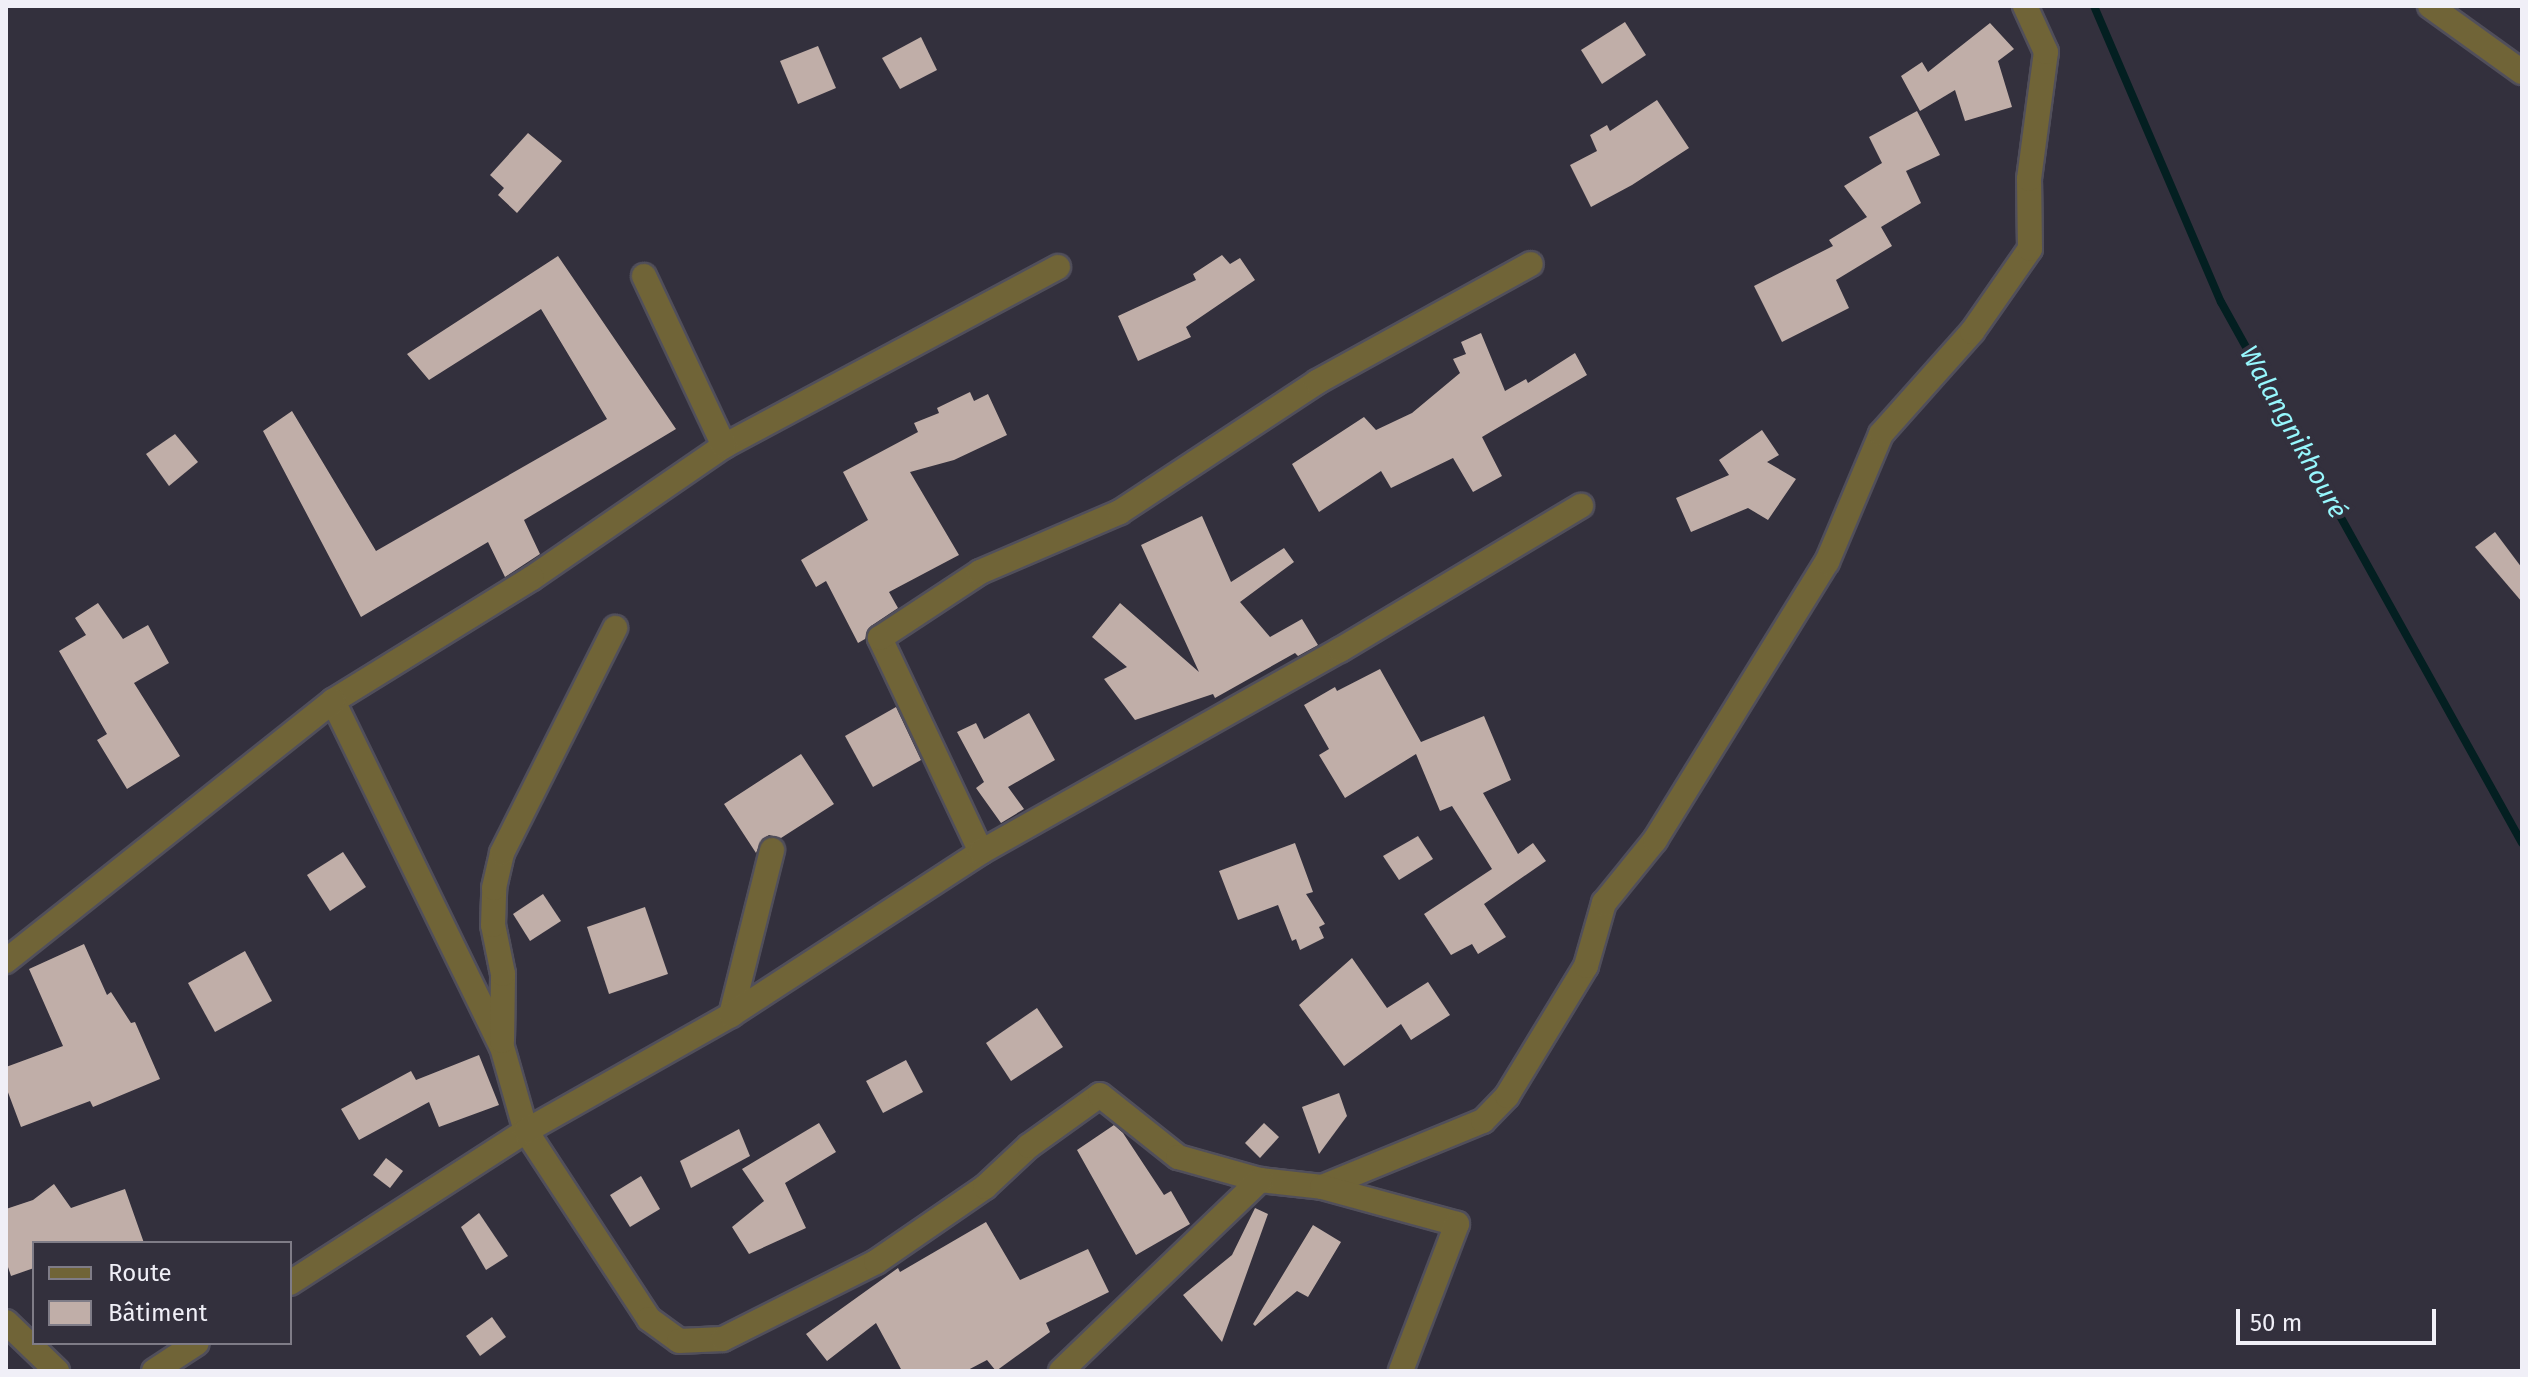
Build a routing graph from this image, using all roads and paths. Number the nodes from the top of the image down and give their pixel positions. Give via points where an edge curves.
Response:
1 (2025, 6) edge
2 (2430, 6) edge
3 (2522, 72) edge
4 (1531, 264) dead end
5 (1058, 267) dead end
6 (644, 276) dead end
7 (724, 446) junction
8 (1581, 506) dead end
9 (615, 628) dead end
10 (333, 701) junction
11 (772, 850) dead end
12 (981, 852) junction
13 (6, 961) edge
14 (731, 1015) junction
15 (502, 1047) junction
16 (526, 1131) junction
17 (1260, 1180) junction
18 (1322, 1187) junction
19 (292, 1282) edge
20 (6, 1322) edge
21 (194, 1345) edge
22 (57, 1371) edge
23 (154, 1371) edge
24 (1061, 1371) edge
25 (1401, 1371) edge

1 - 18 street via 2046,52 2029,179 2030,249 1972,332 1881,434 1827,562 1655,840 1604,903 1586,966 1507,1096 1483,1121
2 - 3 street
4 - 12 street via 1317,382 1120,512 980,572 880,638
5 - 7 street
6 - 7 street
7 - 10 street via 532,578
8 - 12 street via 1340,650
9 - 15 street via 502,853 493,925 503,974
10 - 13 street
10 - 15 street
11 - 14 street
12 - 14 street
14 - 16 street
15 - 16 street
16 - 17 street via 649,1319 679,1341 723,1339 876,1262 985,1187 1029,1146 1100,1095 1178,1157
16 - 19 street
17 - 18 street
17 - 24 street
18 - 25 street via 1457,1224
20 - 22 street
21 - 23 street

